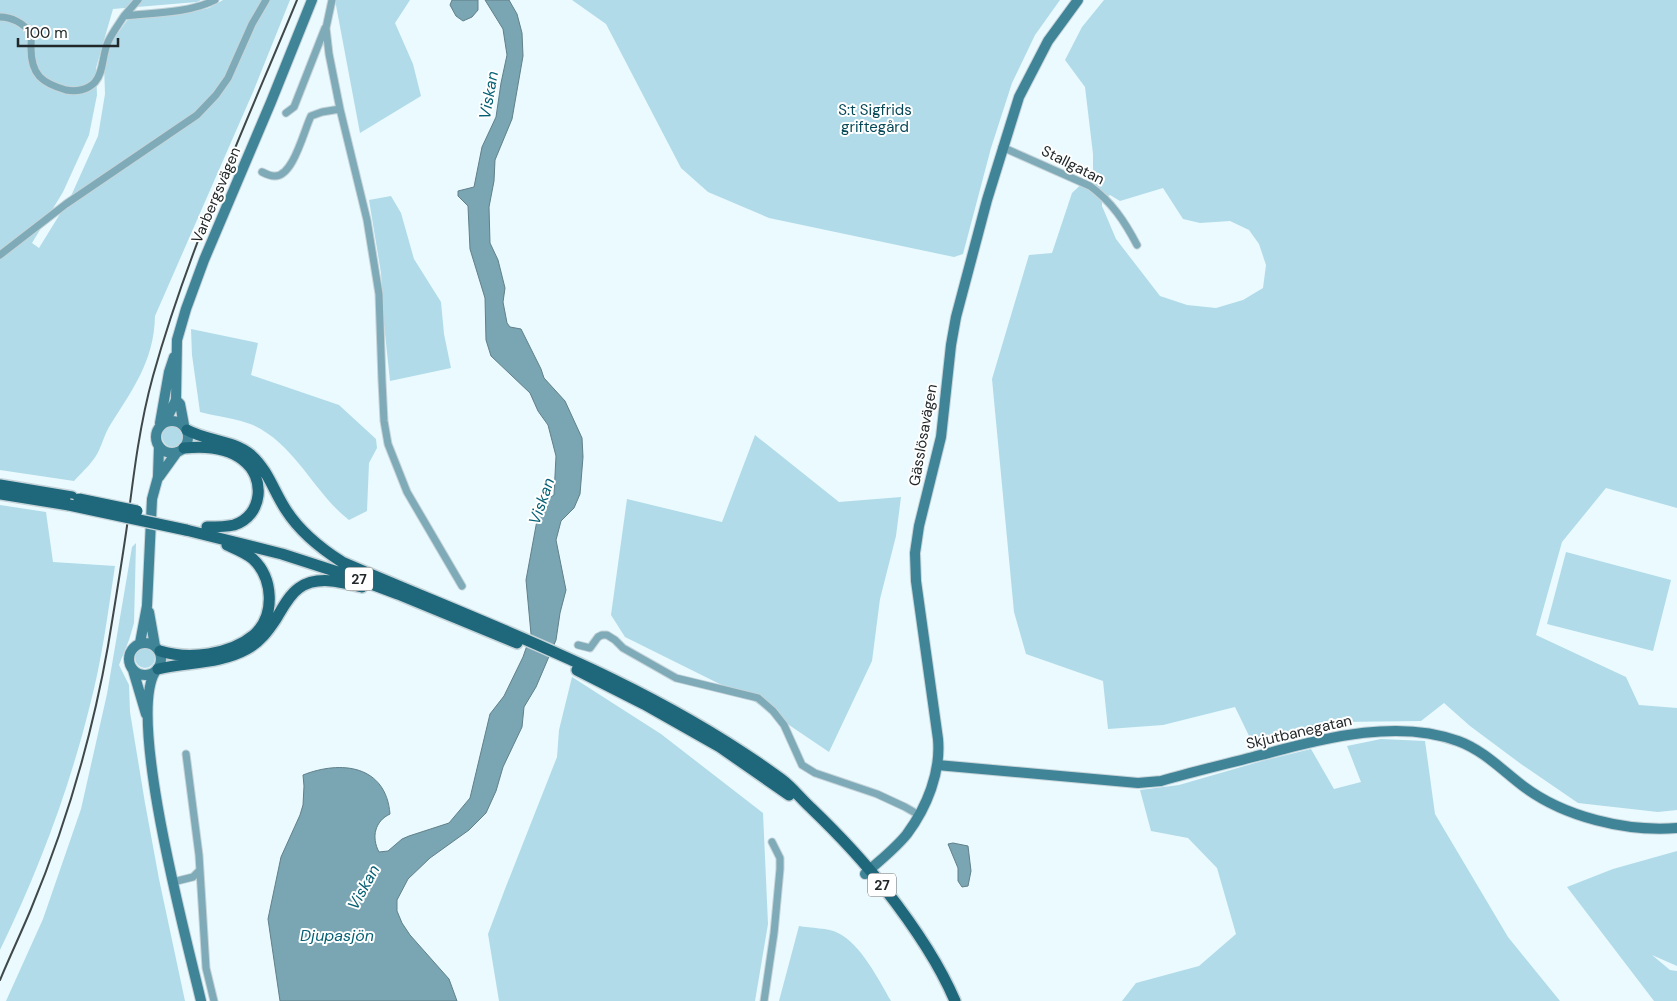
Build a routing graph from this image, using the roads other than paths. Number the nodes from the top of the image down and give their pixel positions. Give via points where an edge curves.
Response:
1 (138, 0) edge
2 (215, 0) edge
3 (266, 0) edge
4 (312, 0) edge
5 (332, 0) edge
6 (1078, 0) edge
7 (124, 16) junction
8 (0, 17) edge
9 (326, 28) junction
10 (340, 109) junction
11 (286, 113) dead end
12 (1002, 147) junction
13 (262, 172) dead end
14 (1137, 245) dead end
15 (0, 255) edge
16 (176, 352) junction
17 (174, 404) junction
18 (162, 425) junction
19 (186, 428) junction
20 (160, 447) junction
21 (180, 450) junction
22 (158, 477) junction
23 (0, 485) edge
24 (0, 494) edge
25 (71, 501) junction
26 (207, 527) junction
27 (189, 528) junction
28 (462, 586) dead end
29 (399, 590) junction
30 (147, 606) junction
31 (140, 644) junction
32 (578, 645) dead end
33 (157, 649) junction
34 (133, 670) junction
35 (157, 671) junction
36 (147, 717) junction
37 (186, 754) dead end
38 (937, 765) junction
39 (919, 815) junction
40 (1677, 828) edge
41 (772, 842) dead end
42 (199, 871) junction
43 (867, 872) junction
44 (173, 882) junction
45 (201, 1001) edge
46 (214, 1001) edge
47 (764, 1001) edge
48 (947, 1001) edge
49 (955, 1001) edge

1 - 7 street
2 - 7 street via 176,11
3 - 15 street via 228,78 197,115 66,204
4 - 16 street, Varbergsvägen via 204,260
5 - 9 street
6 - 12 street, Gässlösavägen via 1048,41 1024,86
7 - 8 street via 108,42 94,84 71,91 44,82 32,64 29,32 16,21
9 - 10 street
9 - 11 street via 294,107
10 - 13 street via 311,116 301,145 283,174 275,176
10 - 28 street via 367,220 379,294 388,444 407,492
12 - 14 street, Stallgatan via 1090,186 1121,218
12 - 38 street, Gässlösavägen via 956,317 941,437 915,553 938,739
16 - 17 street, Varbergsvägen
16 - 18 street via 169,372
17 - 18 street
17 - 19 street via 180,404
18 - 19 street via 175,420
18 - 20 street via 156,438
19 - 21 street via 188,441
19 - 29 main road via 250,455 261,466 292,519 311,539 342,562
20 - 21 street via 169,453
20 - 22 street
21 - 22 street
21 - 26 main road via 206,447 232,453 249,465 258,480 256,506 243,521
22 - 30 street via 152,499
23 - 25 main road, 27
24 - 25 main road, 27
25 - 27 main road, 27, bridge
26 - 27 main road, 27
26 - 29 main road, 27
27 - 29 main road, 27
27 - 33 main road via 238,549 258,564 268,582 270,600 266,617 256,633 238,645 192,655
29 - 35 main road via 384,593 334,581 312,582 299,589 263,638 246,650 221,659
29 - 43 main road, 27 via 581,668 720,747 783,790
30 - 31 street
30 - 33 street
31 - 33 street via 146,643
31 - 34 street via 133,648 129,657
32 - 39 street via 590,648 598,637 607,635 623,648 676,678 758,698 784,725 802,766 877,794
33 - 35 street via 162,660
34 - 35 street via 146,675
34 - 36 street
35 - 36 street via 151,679
36 - 44 street
37 - 42 street
38 - 39 street, Gässlösavägen via 932,787
38 - 40 street, Skjutbanegatan via 1138,783 1161,781 1326,738 1359,733 1435,734 1483,753 1524,787 1551,804 1580,816 1624,826 1659,830
39 - 43 street, Gässlösavägen via 907,834
41 - 47 street via 780,858 780,869
42 - 44 street via 193,877
42 - 46 street via 206,968
43 - 48 main road, 27 via 919,946
43 - 49 main road, 27 via 901,909
44 - 45 street

